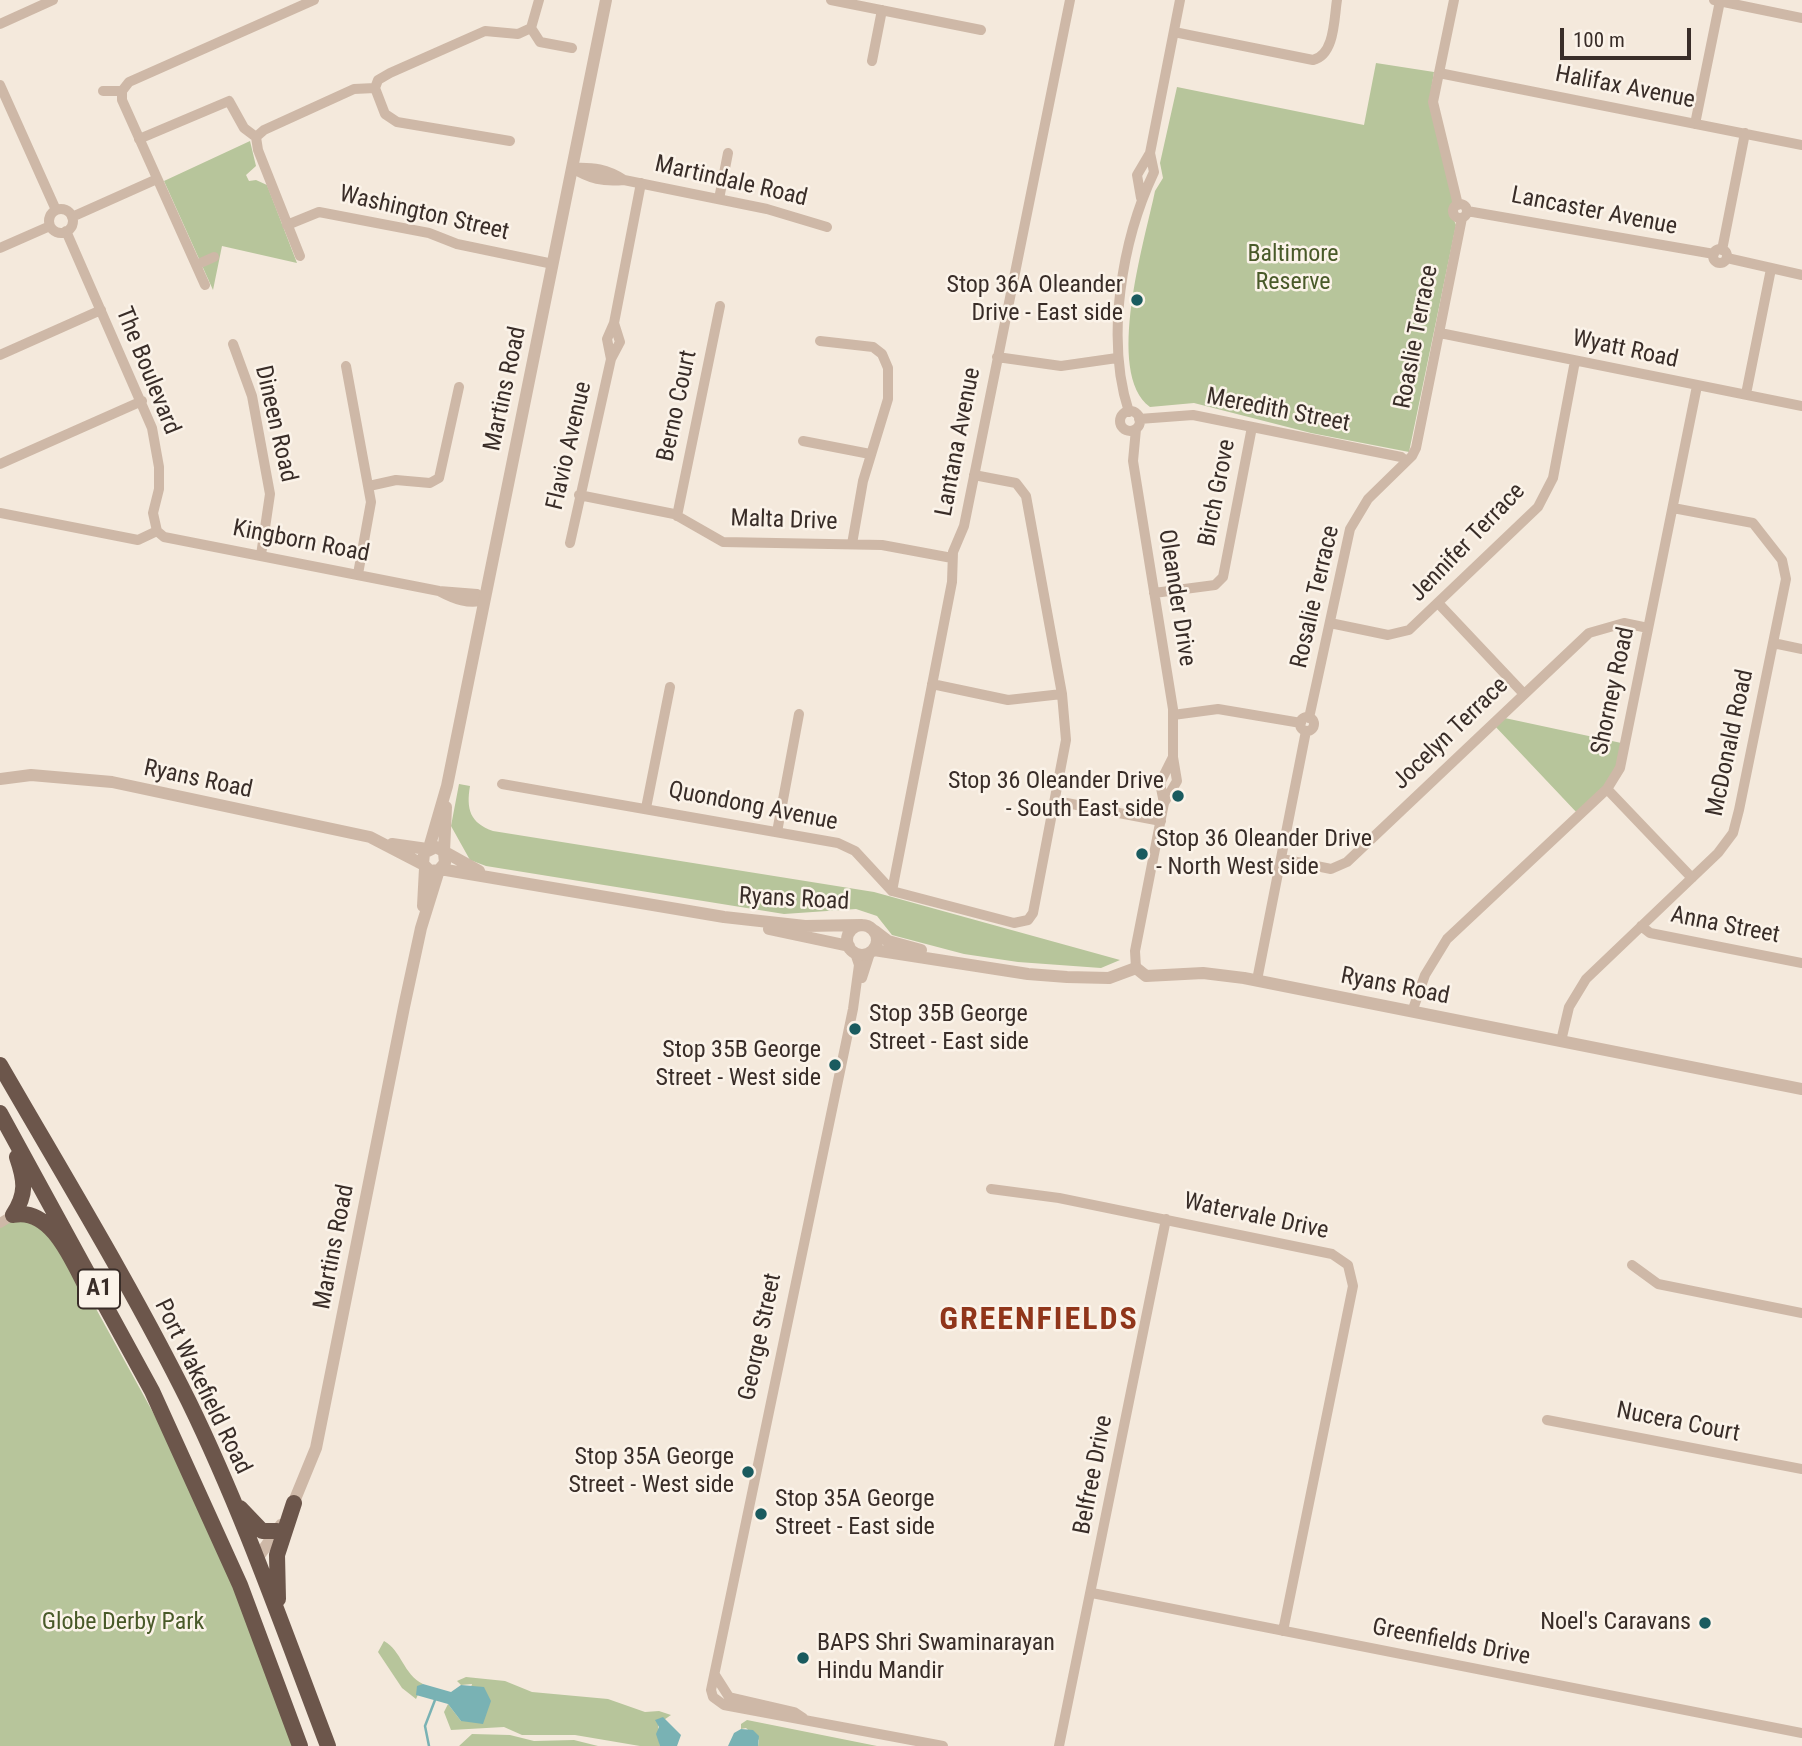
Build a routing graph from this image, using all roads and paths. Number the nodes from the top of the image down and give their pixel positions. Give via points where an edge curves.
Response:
1 (53, 0) edge
2 (314, 0) edge
3 (539, 0) edge
4 (606, 0) edge
5 (831, 0) edge
6 (1070, 0) edge
7 (1180, 0) edge
8 (1338, 0) edge
9 (1454, 0) edge
10 (1717, 1) edge
11 (1765, 5) edge
12 (882, 10) junction
13 (1802, 18) edge
14 (1, 23) edge
15 (531, 28) junction
16 (981, 30) dead end
17 (1174, 32) junction
18 (572, 48) dead end
19 (872, 61) dead end
20 (1439, 73) junction
21 (0, 85) edge
22 (375, 88) junction
23 (103, 91) dead end
24 (122, 91) junction
25 (1695, 124) junction
26 (1745, 134) junction
27 (256, 137) junction
28 (139, 139) junction
29 (510, 141) dead end
30 (1802, 145) edge
31 (728, 153) dead end
32 (572, 169) junction
33 (157, 178) junction
34 (641, 183) junction
35 (719, 199) junction
36 (56, 210) junction
37 (1462, 211) junction
38 (72, 217) junction
39 (287, 225) junction
40 (50, 226) junction
41 (827, 227) dead end
42 (66, 231) junction
43 (0, 248) edge
44 (1721, 254) junction
45 (214, 257) dead end
46 (300, 257) dead end
47 (553, 264) junction
48 (196, 265) junction
49 (1771, 269) junction
50 (1802, 275) edge
51 (205, 285) dead end
52 (720, 306) dead end
53 (101, 310) junction
54 (1440, 333) junction
55 (820, 341) dead end
56 (233, 344) dead end
57 (0, 355) edge
58 (997, 356) junction
59 (1117, 358) junction
60 (1575, 361) junction
61 (346, 366) dead end
62 (1697, 386) junction
63 (458, 387) dead end
64 (1746, 394) junction
65 (142, 401) junction
66 (1802, 406) edge
67 (1129, 412) junction
68 (1134, 426) junction
69 (1252, 427) junction
70 (803, 440) dead end
71 (870, 454) junction
72 (1406, 461) junction
73 (0, 464) edge
74 (974, 475) junction
75 (369, 486) junction
76 (579, 495) junction
77 (1673, 508) junction
78 (0, 513) edge
79 (677, 516) junction
80 (157, 531) junction
81 (570, 543) dead end
82 (852, 544) junction
83 (261, 555) junction
84 (952, 558) junction
85 (358, 574) junction
86 (1154, 593) junction
87 (485, 600) junction
88 (1439, 604) junction
89 (1330, 624) junction
90 (1648, 628) junction
91 (1773, 643) junction
92 (1802, 649) edge
93 (932, 684) junction
94 (670, 687) dead end
95 (1062, 694) junction
96 (1524, 694) junction
97 (800, 714) dead end
98 (1173, 715) junction
99 (1305, 724) junction
100 (1173, 757) junction
101 (0, 779) edge
102 (502, 783) dead end
103 (447, 786) junction
104 (1607, 789) junction
105 (1056, 801) junction
106 (1164, 803) junction
107 (646, 808) junction
108 (1161, 821) junction
109 (777, 832) junction
110 (384, 843) junction
111 (428, 849) junction
112 (444, 852) junction
113 (1282, 859) junction
114 (425, 867) junction
115 (440, 870) junction
116 (486, 875) junction
117 (1692, 878) junction
118 (891, 891) junction
119 (724, 917) junction
120 (862, 925) junction
121 (1641, 926) junction
122 (421, 928) junction
123 (875, 931) junction
124 (852, 950) junction
125 (872, 951) junction
126 (1802, 963) edge
127 (982, 966) junction
128 (1136, 968) junction
129 (1257, 980) junction
130 (853, 1009) junction
131 (1412, 1012) junction
132 (1561, 1041) junction
133 (0, 1065) edge
134 (1802, 1089) edge
135 (1, 1114) edge
136 (990, 1189) dead end
137 (7, 1219) edge
138 (1166, 1219) junction
139 (1632, 1265) dead end
140 (1802, 1313) edge
141 (1547, 1420) dead end
142 (187, 1467) junction
143 (1802, 1469) edge
144 (231, 1498) junction
145 (294, 1503) junction
146 (277, 1531) junction
147 (256, 1560) junction
148 (1092, 1593) junction
149 (279, 1616) junction
150 (1283, 1631) junction
151 (1802, 1733) edge
152 (1058, 1743) edge
153 (300, 1746) edge
154 (310, 1746) edge
155 (328, 1746) edge
156 (943, 1746) edge

1 - 14 street
2 - 24 street via 129,82
3 - 15 street
4 - 32 street, Martins Road
5 - 12 street
6 - 58 street, Lantana Avenue
7 - 17 street
8 - 17 street via 1328,50 1314,60
9 - 20 street
10 - 11 street
10 - 25 street
11 - 13 street
12 - 16 street
12 - 19 street
15 - 18 street via 540,42
15 - 22 street via 518,34 485,30 390,73 378,80
17 - 59 street via 1150,153 1137,175 1141,198 1119,305
20 - 25 street, Halifax Avenue
20 - 37 street via 1433,102
21 - 36 street
22 - 27 street via 355,89
22 - 29 street via 385,114 397,122
23 - 24 street
24 - 28 street
25 - 26 street, Halifax Avenue
26 - 30 street, Halifax Avenue
26 - 44 street
27 - 28 street via 244,128 232,104 222,101
27 - 39 street
28 - 33 street
31 - 35 street
32 - 34 street, Martindale Road via 592,167
32 - 47 street, Martins Road
33 - 38 street
33 - 48 street
34 - 35 street, Martindale Road
34 - 76 street, Flavio Avenue via 614,323 620,342 611,359
35 - 41 street, Martindale Road
36 - 38 street
36 - 40 street via 50,215
37 - 44 street, Lancaster Avenue
37 - 54 street, Roaslie Terrace
38 - 42 street
39 - 46 street
39 - 47 street, Washington Street via 319,212
40 - 42 street
40 - 43 street
42 - 53 street, The Boulevard
44 - 49 street, Lancaster Avenue
45 - 48 street
47 - 87 street, Martins Road
48 - 51 street
49 - 50 street, Lancaster Avenue
49 - 64 street
52 - 79 street, Berno Court
53 - 57 street
53 - 65 street, The Boulevard
54 - 60 street, Wyatt Road
54 - 72 street, Roaslie Terrace via 1416,448
55 - 71 street via 873,347 885,359 891,385
56 - 83 street, Dineen Road via 252,396 269,484 270,508
58 - 59 street via 1061,366
58 - 74 street, Lantana Avenue
59 - 67 street
60 - 62 street, Wyatt Road
60 - 88 street, Jennifer Terrace via 1553,478 1538,508
61 - 75 street
62 - 64 street, Wyatt Road
62 - 77 street, Shorney Road
63 - 75 street via 439,478 430,483 396,480
64 - 66 street, Wyatt Road
65 - 73 street
65 - 80 street, The Boulevard via 158,457 159,489 153,513
67 - 68 street
67 - 68 street, Oleander Drive via 1120,422
68 - 69 street, Meredith Street via 1192,415
68 - 86 street, Oleander Drive
69 - 72 street, Meredith Street
69 - 86 street, Birch Grove via 1223,577 1216,585
70 - 71 street
71 - 82 street
72 - 89 street, Rosalie Terrace via 1368,499 1350,529
74 - 84 street, Lantana Avenue
74 - 95 street via 1016,483 1026,496
75 - 85 street via 371,515
76 - 79 street, Malta Drive
76 - 81 street, Flavio Avenue
77 - 90 street, Shorney Road
77 - 91 street, McDonald Road via 1747,521 1761,531 1782,559 1786,573
78 - 80 street via 138,540
79 - 82 street, Malta Drive via 723,542
80 - 83 street, Kingborn Road via 164,537
82 - 84 street, Malta Drive
83 - 85 street, Kingborn Road
84 - 93 street, Lantana Avenue via 952,582
85 - 87 street, Kingborn Road via 477,594
86 - 98 street, Oleander Drive
87 - 103 street, Martins Road
88 - 89 street, Jennifer Terrace via 1417,625 1393,635
88 - 96 street
89 - 99 street, Rosalie Terrace
90 - 96 street, Jocelyn Terrace via 1624,623 1589,633
90 - 104 street, Shorney Road via 1620,768
91 - 92 street
91 - 117 street, McDonald Road via 1736,824 1728,841
93 - 95 street via 1009,700
93 - 118 street, Lantana Avenue
94 - 107 street
95 - 105 street via 1066,740
96 - 113 street, Jocelyn Terrace via 1347,862 1331,869
97 - 109 street
98 - 99 street via 1219,709
98 - 100 street, Oleander Drive
99 - 113 street, Rosalie Terrace
100 - 106 street, Oleander Drive via 1160,783
100 - 106 street, Oleander Drive via 1177,781
101 - 110 street, Ryans Road via 31,775 112,782
102 - 107 street, Quondong Avenue
103 - 111 street, Martins Road
103 - 112 street, Martins Road
104 - 117 street
104 - 131 street, Shorney Road via 1447,939 1425,975
105 - 108 street
105 - 118 street via 1033,913 1024,922
106 - 108 street, Oleander Drive
107 - 109 street, Quondong Avenue
108 - 128 street, Oleander Drive via 1135,950
109 - 118 street, Quondong Avenue via 848,846
110 - 111 street, Ryans Road
110 - 114 street, Ryans Road
111 - 112 street
111 - 114 street via 422,855
112 - 115 street
112 - 116 street, Ryans Road
113 - 129 street, Rosalie Terrace
114 - 115 street
114 - 122 street, Martins Road
115 - 116 street, Ryans Road
115 - 122 street, Martins Road
116 - 119 street, Ryans Road
117 - 121 street, McDonald Road
119 - 120 street, Ryans Road via 805,926
119 - 124 street, Ryans Road
120 - 123 street
120 - 124 street via 850,932
121 - 126 street, Anna Street via 1650,933
121 - 132 street, McDonald Road via 1586,979 1569,1007
122 - 145 street, Martins Road via 316,1448
123 - 125 street
123 - 127 street, Ryans Road via 888,941
124 - 125 street
124 - 130 street, George Street via 859,965
125 - 127 street, Ryans Road
125 - 130 street, George Street
127 - 128 street, Ryans Road via 1028,974 1109,978
128 - 129 street, Ryans Road via 1146,976 1203,973
129 - 131 street, Ryans Road
130 - 156 street, George Street via 711,1681 712,1694 723,1705
131 - 132 street, Ryans Road
132 - 134 street, Ryans Road
133 - 144 highway, Port Wakefield Road / A1 via 161,1347
135 - 137 highway via 25,1184 21,1204
135 - 142 highway, Port Wakefield Road / A1 via 120,1328
136 - 138 street, Watervale Drive
137 - 142 highway via 36,1215 48,1223
138 - 148 street, Belfree Drive
138 - 150 street, Watervale Drive via 1332,1254 1348,1265 1353,1278
139 - 140 street via 1658,1284
141 - 143 street, Nucera Court
142 - 153 highway, Port Wakefield Road / A1 via 240,1585
144 - 146 highway via 262,1531
144 - 147 highway, Port Wakefield Road / A1
145 - 146 street, Martins Road
145 - 149 highway via 277,1555
146 - 147 street, Martins Road
147 - 149 highway, Port Wakefield Road / A1
147 - 154 highway via 250,1585
148 - 150 street, Greenfields Drive
148 - 152 street, Belfree Drive
149 - 155 highway, Port Wakefield Road / A1
150 - 151 street, Greenfields Drive

